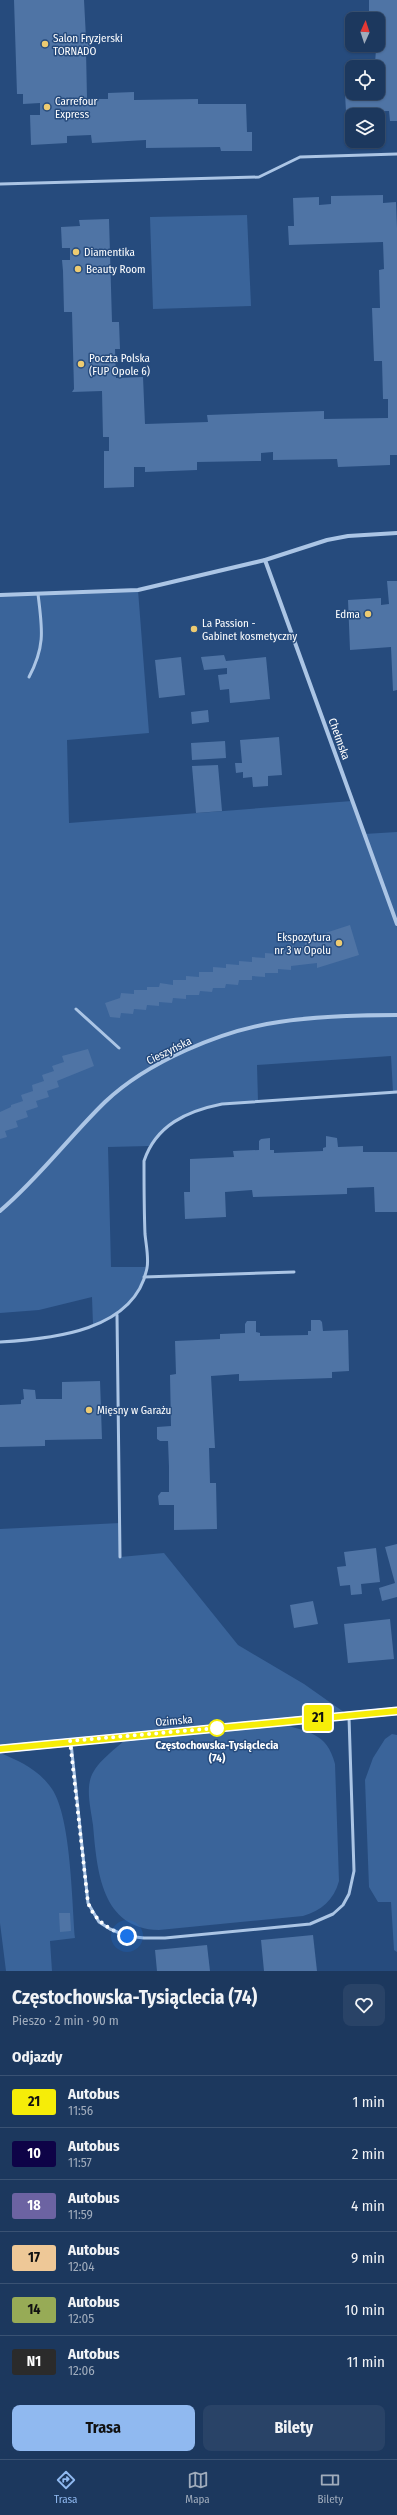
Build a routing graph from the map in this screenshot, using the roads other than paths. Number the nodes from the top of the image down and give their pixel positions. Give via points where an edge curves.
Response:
1 (397, 154) edge
2 (0, 184) edge
3 (397, 533) edge
4 (265, 560) junction
5 (38, 594) junction
6 (0, 595) edge
7 (29, 677) dead end
8 (397, 924) edge
9 (76, 1009) dead end
10 (397, 1015) edge
11 (119, 1048) dead end
12 (397, 1092) edge
13 (0, 1211) edge
14 (294, 1272) dead end
15 (144, 1277) junction
16 (117, 1315) junction
17 (0, 1342) edge
18 (120, 1557) dead end
19 (397, 1711) edge
20 (348, 1715) junction
21 (70, 1741) junction
22 (0, 1749) edge

1 - 2 lane via 300,157 259,177
3 - 4 street via 327,540
4 - 5 street via 138,590
4 - 8 street, Chełmska
5 - 6 street
5 - 7 lane via 43,639 36,664
9 - 11 lane
10 - 13 street, Cieszyńska via 321,1017 277,1022 241,1031 178,1055 127,1084 105,1102 40,1174
12 - 15 lane via 222,1104 200,1108 162,1129 149,1146 144,1161 147,1267
14 - 15 lane
15 - 16 lane via 130,1302
16 - 17 lane via 98,1324 61,1334 24,1341
16 - 18 lane
19 - 20 main road, Ozimska
20 - 21 main road, Ozimska
20 - 21 lane via 354,1871 349,1894 343,1905 333,1914 310,1924 173,1937 127,1936 110,1929 93,1914 88,1903
21 - 22 main road, Ozimska

